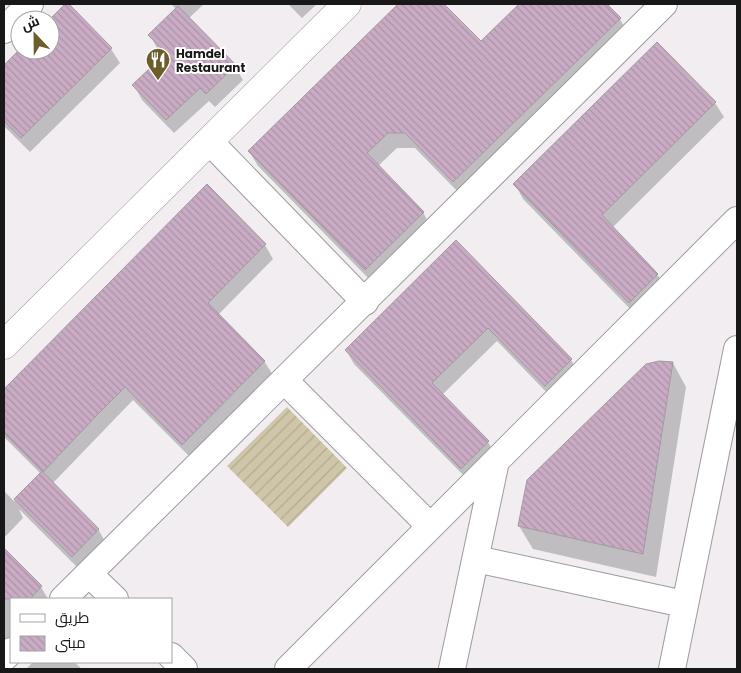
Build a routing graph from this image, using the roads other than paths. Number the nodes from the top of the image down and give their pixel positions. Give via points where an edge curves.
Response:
1 (30, 4) edge
2 (347, 4) edge
3 (664, 4) edge
4 (4, 30) edge
5 (209, 141) junction
6 (737, 220) edge
7 (365, 302) junction
8 (4, 344) edge
9 (737, 349) edge
10 (285, 380) junction
11 (733, 393) edge
12 (496, 461) junction
13 (430, 526) junction
14 (476, 559) junction
15 (89, 574) junction
16 (64, 598) edge
17 (114, 598) edge
18 (684, 604) junction
19 (172, 657) edge
20 (184, 669) edge
21 (288, 669) edge
22 (452, 669) edge
23 (672, 669) edge

1 - 4 street
2 - 5 street
3 - 7 street
5 - 7 street
5 - 8 street
6 - 12 street
7 - 10 street
9 - 11 street
10 - 13 street
10 - 15 street
11 - 18 street
12 - 13 street
12 - 14 street
13 - 21 street
14 - 18 street
14 - 22 street
15 - 16 street
15 - 17 street
18 - 23 street
19 - 20 street

